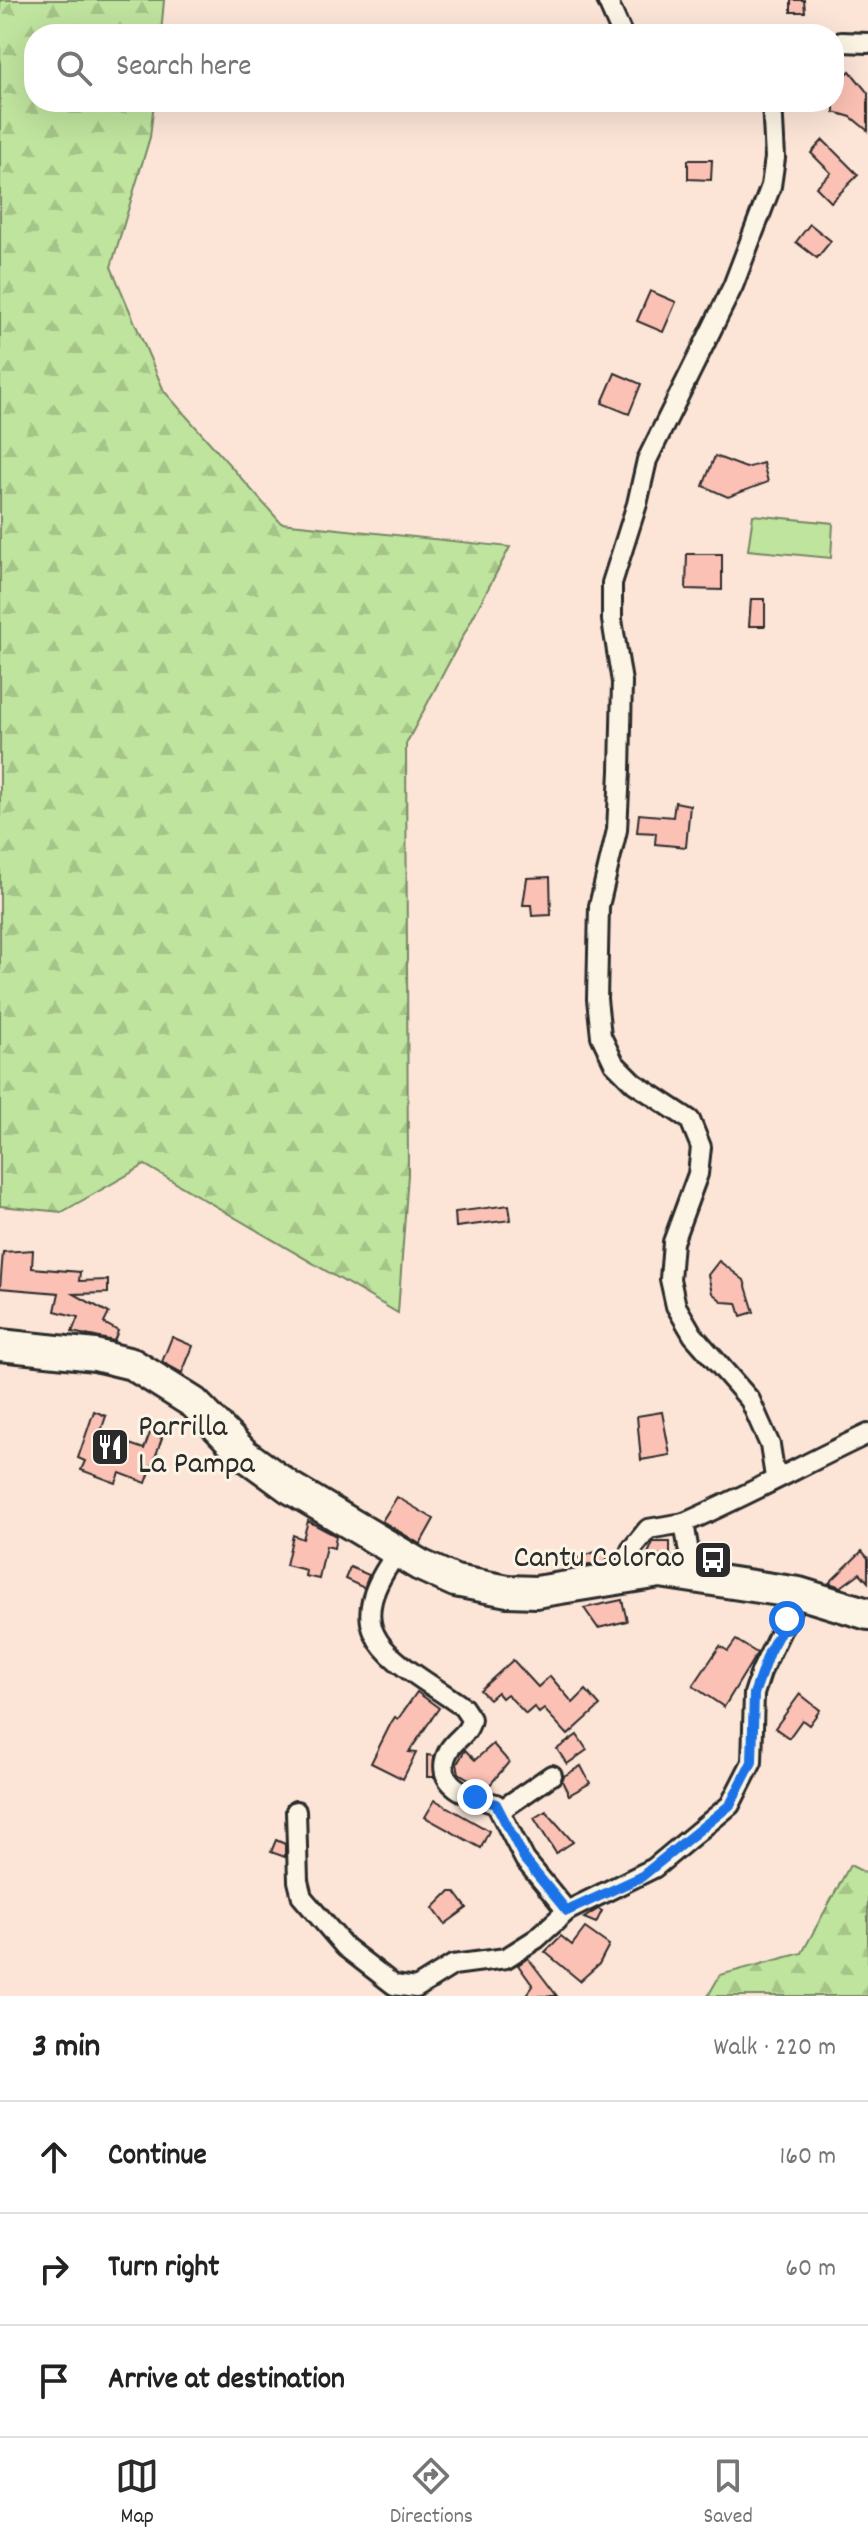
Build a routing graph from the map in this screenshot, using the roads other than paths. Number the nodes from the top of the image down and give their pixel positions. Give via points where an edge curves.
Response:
1 (607, 0) edge
2 (618, 24) edge
3 (844, 42) edge
4 (868, 43) edge
5 (773, 112) edge
6 (0, 1345) edge
7 (868, 1434) edge
8 (775, 1477) junction
9 (684, 1523) junction
10 (398, 1552) junction
11 (693, 1576) junction
12 (621, 1578) junction
13 (799, 1593) junction
14 (868, 1614) edge
15 (552, 1775) dead end
16 (501, 1810) junction
17 (296, 1811) dead end
18 (567, 1911) junction

1 - 2 street
3 - 4 street
5 - 8 street via 771,186 733,286 647,460 612,583 622,682 620,771 617,830 599,906 597,999 601,1036 614,1063 690,1120 701,1147 698,1174 673,1242 670,1279 676,1306 693,1335 750,1400 770,1445
6 - 10 highway via 132,1364 194,1403 245,1455 289,1487
7 - 8 street
8 - 9 street
9 - 11 street
9 - 12 street via 648,1529 631,1550
10 - 12 highway via 455,1581 508,1591 536,1592
10 - 16 street via 371,1594 372,1633 388,1653 463,1707 470,1728 449,1750 445,1773 455,1789
11 - 12 highway via 660,1572
11 - 13 highway
13 - 14 highway
13 - 18 street via 761,1672 754,1694 752,1762 730,1805 641,1877
15 - 16 street
16 - 18 street via 525,1860
17 - 18 street via 302,1897 345,1947 394,1985 416,1988 453,1965 506,1958

